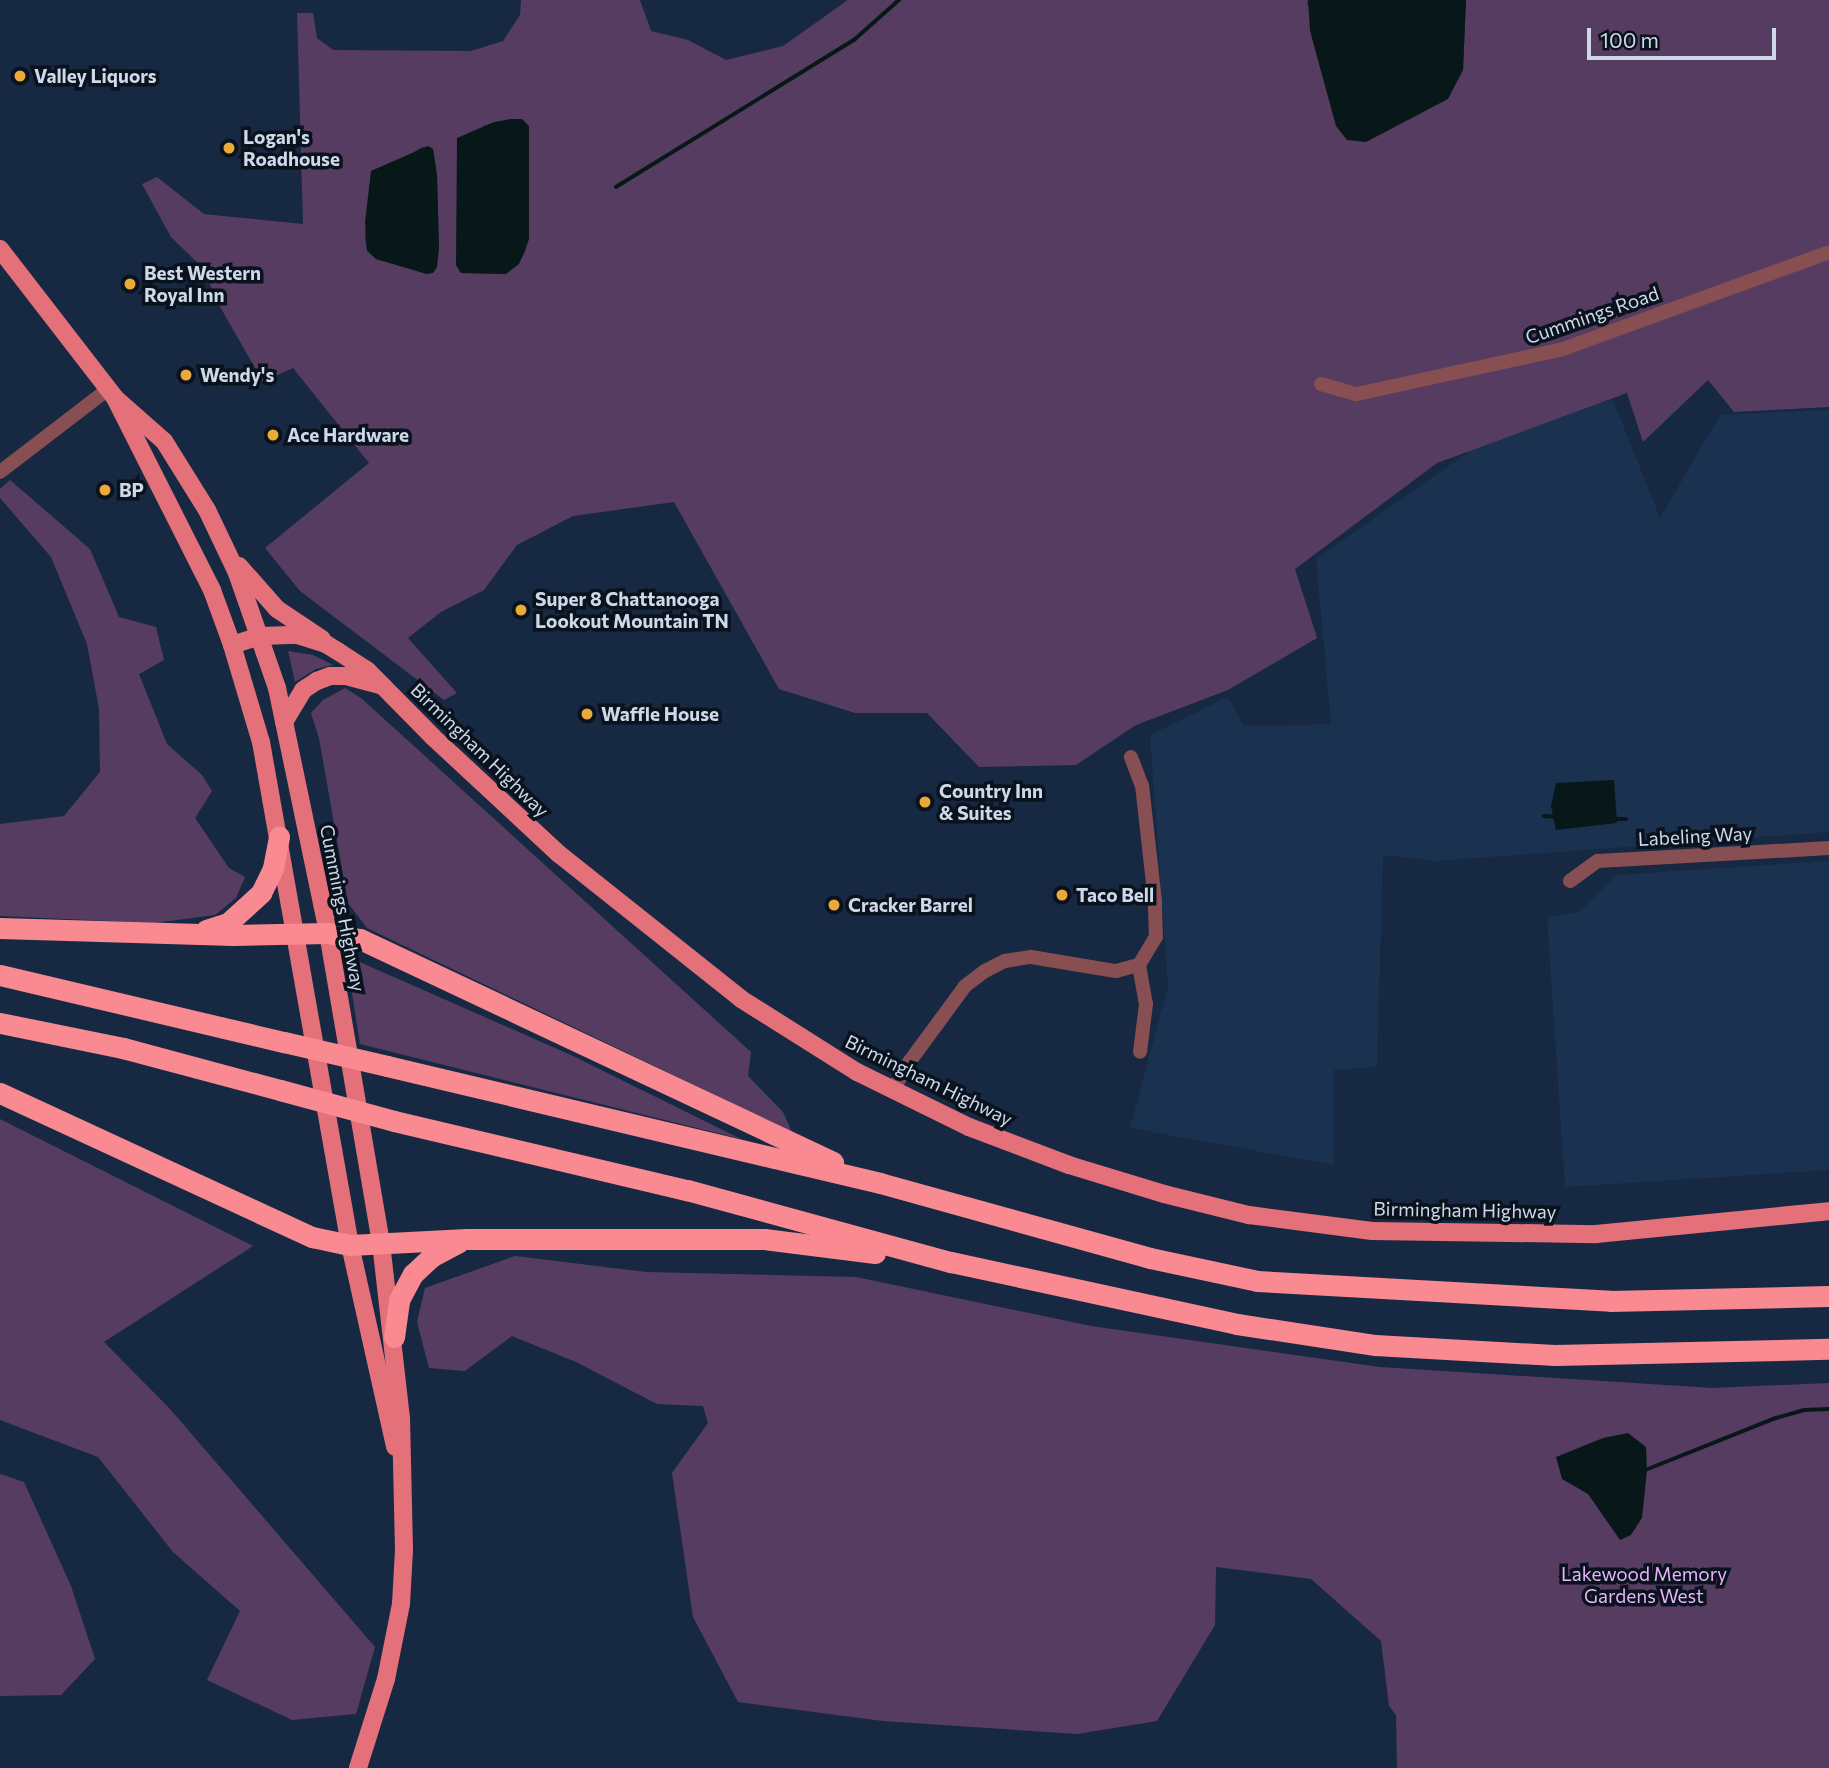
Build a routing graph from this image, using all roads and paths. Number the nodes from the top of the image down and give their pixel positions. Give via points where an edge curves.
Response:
1 (0, 249) edge
2 (1829, 253) edge
3 (1321, 384) dead end
4 (112, 393) junction
5 (0, 472) edge
6 (226, 550) junction
7 (260, 636) junction
8 (232, 645) junction
9 (339, 652) junction
10 (384, 687) junction
11 (284, 722) junction
12 (1131, 757) dead end
13 (279, 837) junction
14 (1829, 848) edge
15 (1570, 881) dead end
16 (0, 928) edge
17 (195, 933) junction
18 (328, 933) junction
19 (298, 936) junction
20 (1139, 965) junction
21 (0, 975) edge
22 (0, 1023) edge
23 (1140, 1052) dead end
24 (893, 1090) junction
25 (0, 1093) edge
26 (880, 1183) junction
27 (1829, 1211) edge
28 (467, 1239) junction
29 (381, 1243) junction
30 (350, 1245) junction
31 (951, 1262) junction
32 (1829, 1296) edge
33 (394, 1337) junction
34 (1829, 1349) edge
35 (401, 1471) junction
36 (358, 1768) edge

1 - 4 main road, Cummings Highway
2 - 3 street, Cummings Road via 1563,349 1357,394
4 - 5 street
4 - 6 main road, Cummings Highway via 164,441
4 - 8 main road, Cummings Highway via 212,590
6 - 7 main road, Cummings Highway
6 - 9 main road via 276,609
7 - 8 main road, Birmingham Highway
7 - 9 main road, Birmingham Highway via 296,635
7 - 11 main road, Cummings Highway
8 - 13 main road, Cummings Highway via 261,742
9 - 10 main road, Birmingham Highway
10 - 11 main road via 330,676 303,690
10 - 24 main road, Birmingham Highway via 559,855 671,946 741,999 856,1072
11 - 18 main road, Cummings Highway
12 - 20 street via 1142,786 1156,937
13 - 17 highway via 273,868 261,892 228,923
13 - 19 main road, Cummings Highway
14 - 15 street, Labeling Way via 1598,861
16 - 17 highway
17 - 19 highway
18 - 19 highway
18 - 26 highway via 360,939
18 - 29 main road, Cummings Highway
19 - 30 main road, Cummings Highway
20 - 23 street via 1146,1004
20 - 24 street via 1116,971 1031,957 1004,961 965,986
21 - 26 highway, bridge
22 - 31 highway, bridge via 123,1048 394,1121 687,1190
24 - 27 main road, Birmingham Highway via 1069,1166 1152,1191 1249,1215 1372,1231 1595,1234
25 - 30 highway via 312,1237
26 - 32 highway via 1150,1258 1257,1281 1610,1301
28 - 29 highway
28 - 31 highway via 764,1239
28 - 33 highway via 431,1257 413,1273 398,1300
29 - 30 highway
29 - 33 main road, Cummings Highway
30 - 35 main road, Cummings Highway
31 - 34 highway via 1237,1324 1375,1345 1555,1355
33 - 35 main road, Cummings Highway
35 - 36 main road, Cummings Highway via 401,1604 386,1679

